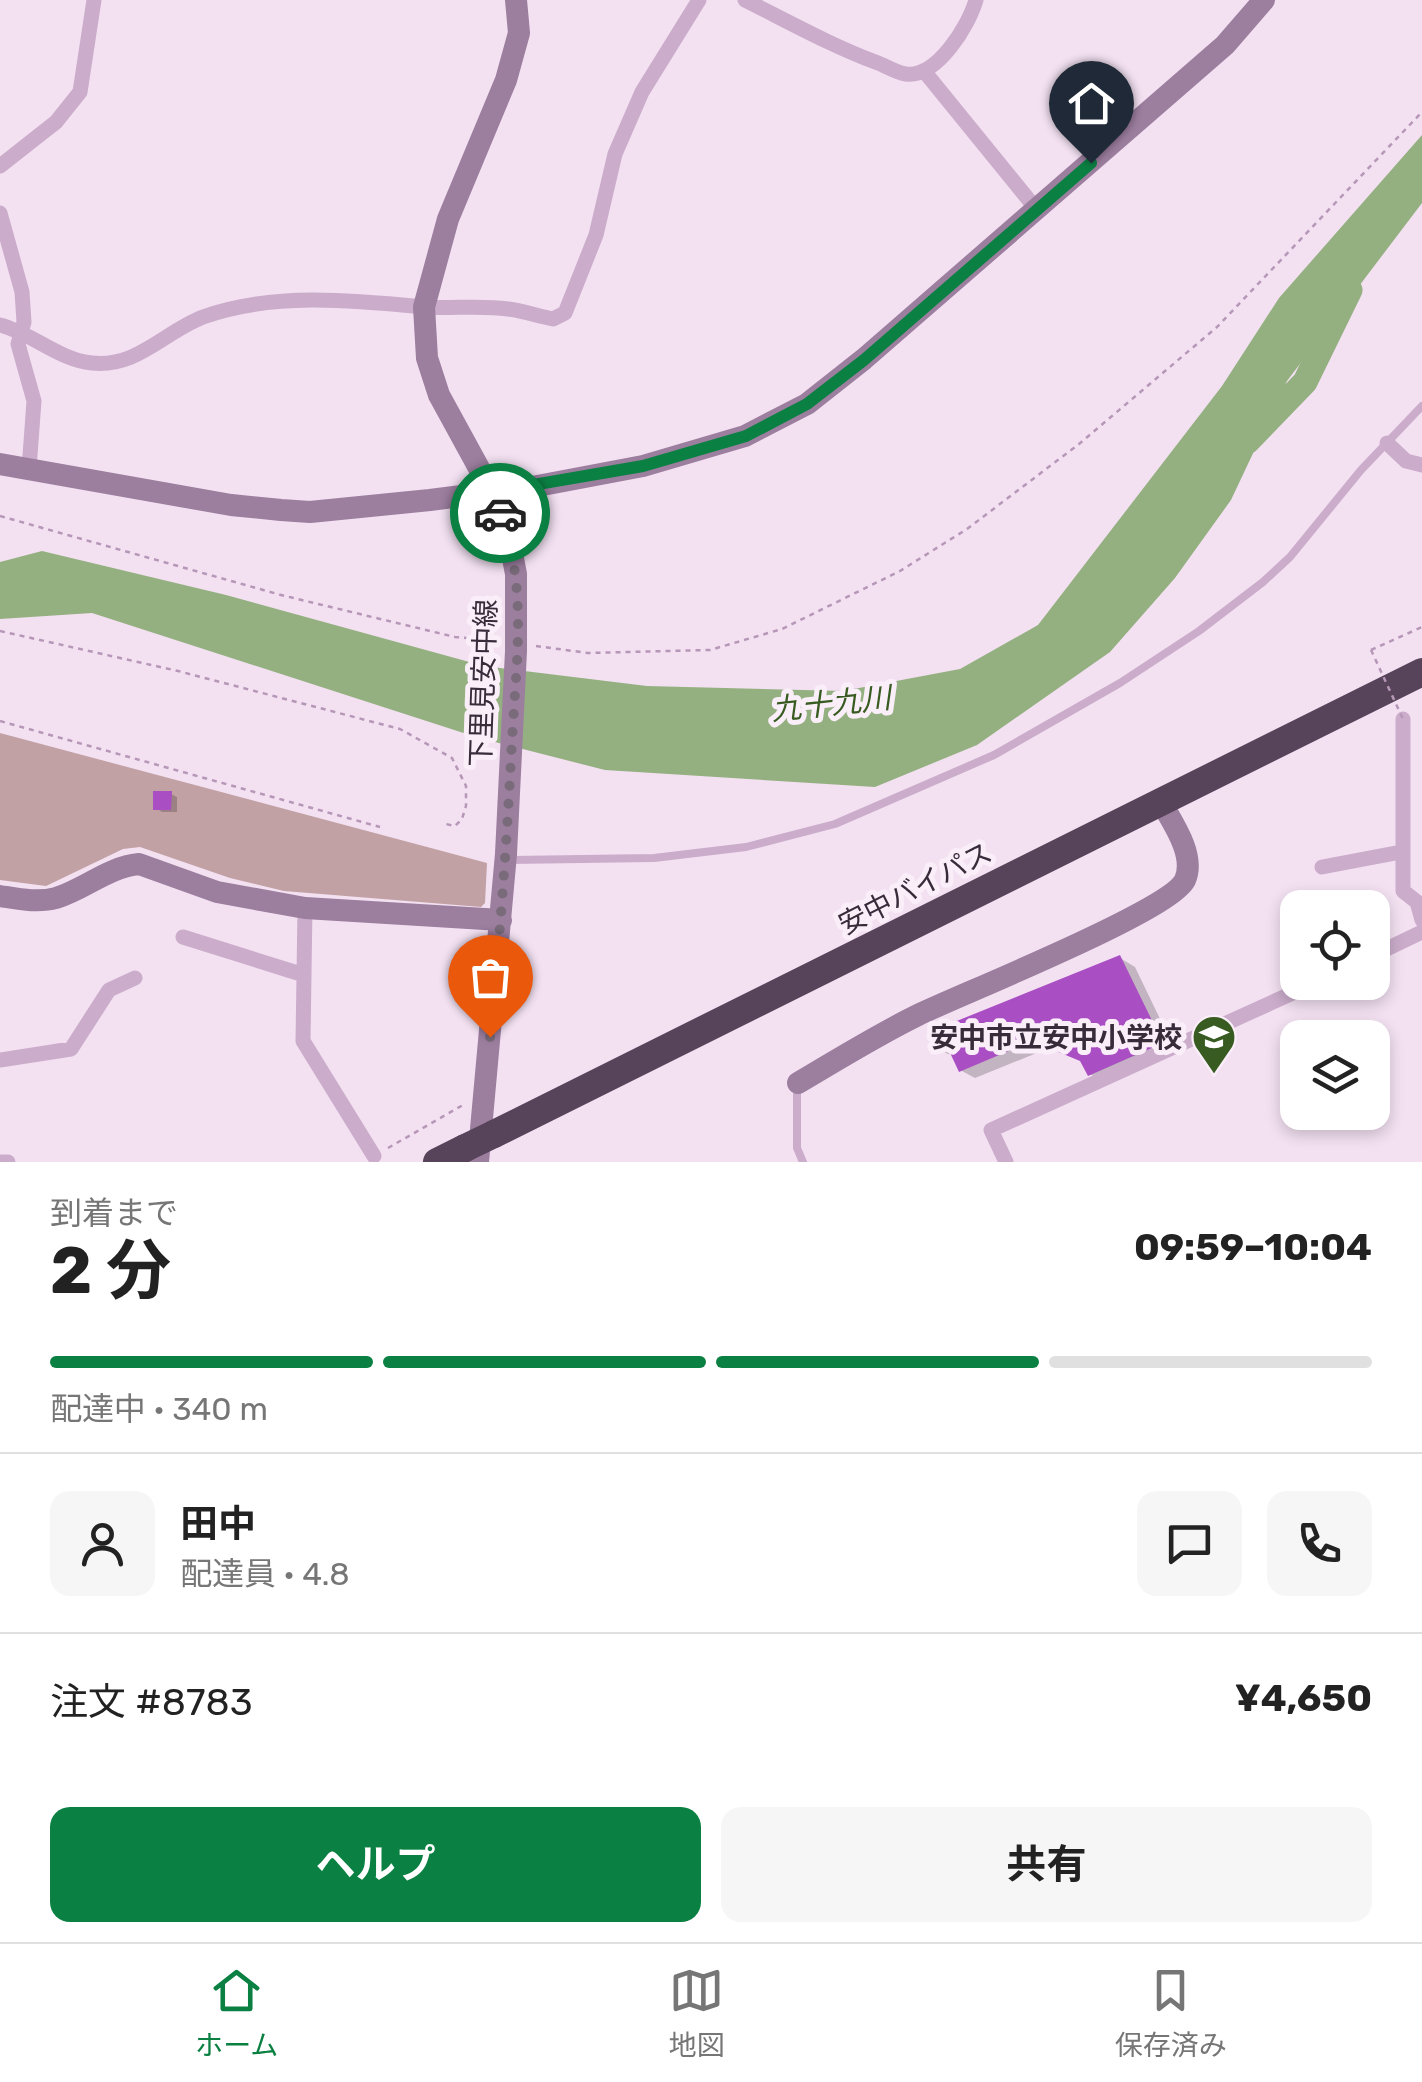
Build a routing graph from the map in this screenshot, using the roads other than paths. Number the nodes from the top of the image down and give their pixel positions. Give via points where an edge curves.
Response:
1 (94, 0) edge
2 (516, 0) edge
3 (699, 0) edge
4 (745, 0) edge
5 (976, 0) edge
6 (1264, 0) edge
7 (924, 71) junction
8 (0, 166) edge
9 (1037, 210) junction
10 (0, 213) edge
11 (424, 307) junction
12 (0, 325) edge
13 (21, 333) junction
14 (1422, 406) edge
15 (1387, 442) junction
16 (0, 464) edge
17 (1422, 465) edge
18 (29, 468) junction
19 (492, 492) junction
20 (1422, 672) edge
21 (1403, 718) road end
22 (1161, 802) junction
23 (1400, 852) junction
24 (505, 857) junction
25 (1322, 867) dead end
26 (0, 896) edge
27 (306, 908) junction
28 (502, 920) junction
29 (1422, 920) edge
30 (1422, 932) edge
31 (184, 938) dead end
32 (1390, 947) edge
33 (304, 975) junction
34 (134, 978) dead end
35 (1280, 998) edge
36 (0, 1060) edge
37 (798, 1084) joint
38 (471, 1155) edge
39 (374, 1156) road end
40 (0, 1162) edge
41 (8, 1162) edge
42 (437, 1162) edge
43 (802, 1162) edge
44 (1006, 1162) edge

1 - 8 street via 80,92 56,122
2 - 11 street, 下里見安中線 via 519,32 506,80 448,218
3 - 11 street via 635,107 565,313 553,320 506,308
4 - 7 street via 845,51 908,75
5 - 7 street via 950,49
6 - 9 street via 1224,45
7 - 9 street
9 - 19 street via 864,360 776,421 643,466
10 - 13 street via 22,292
11 - 13 street via 327,298 235,309 201,318 120,362 92,364
11 - 19 street, 下里見安中線 via 427,358 439,395
12 - 13 street
13 - 18 street via 18,344 34,401
14 - 15 lane
15 - 17 street via 1406,461
15 - 24 lane via 1263,582 1120,684 994,755 836,824 746,847 654,858
16 - 18 street
18 - 19 street via 232,505 310,512
19 - 24 street, 下里見安中線 via 516,574
20 - 22 highway, 安中バイパス
21 - 23 street
22 - 37 street via 1188,867 1174,892 916,1016
22 - 38 highway, 安中バイパス, bridge via 494,1134
23 - 25 street
23 - 29 street via 1403,891 1417,902
24 - 28 street, 下里見安中線
26 - 27 street via 56,898 139,864 217,892
27 - 28 street
27 - 33 street
28 - 38 street, 下里見安中線 via 485,1092
30 - 32 street
31 - 33 street
33 - 39 street via 303,1041
34 - 36 street via 109,990 71,1050
35 - 44 street via 991,1130
37 - 43 lane
38 - 42 highway, 安中バイパス
40 - 41 street

